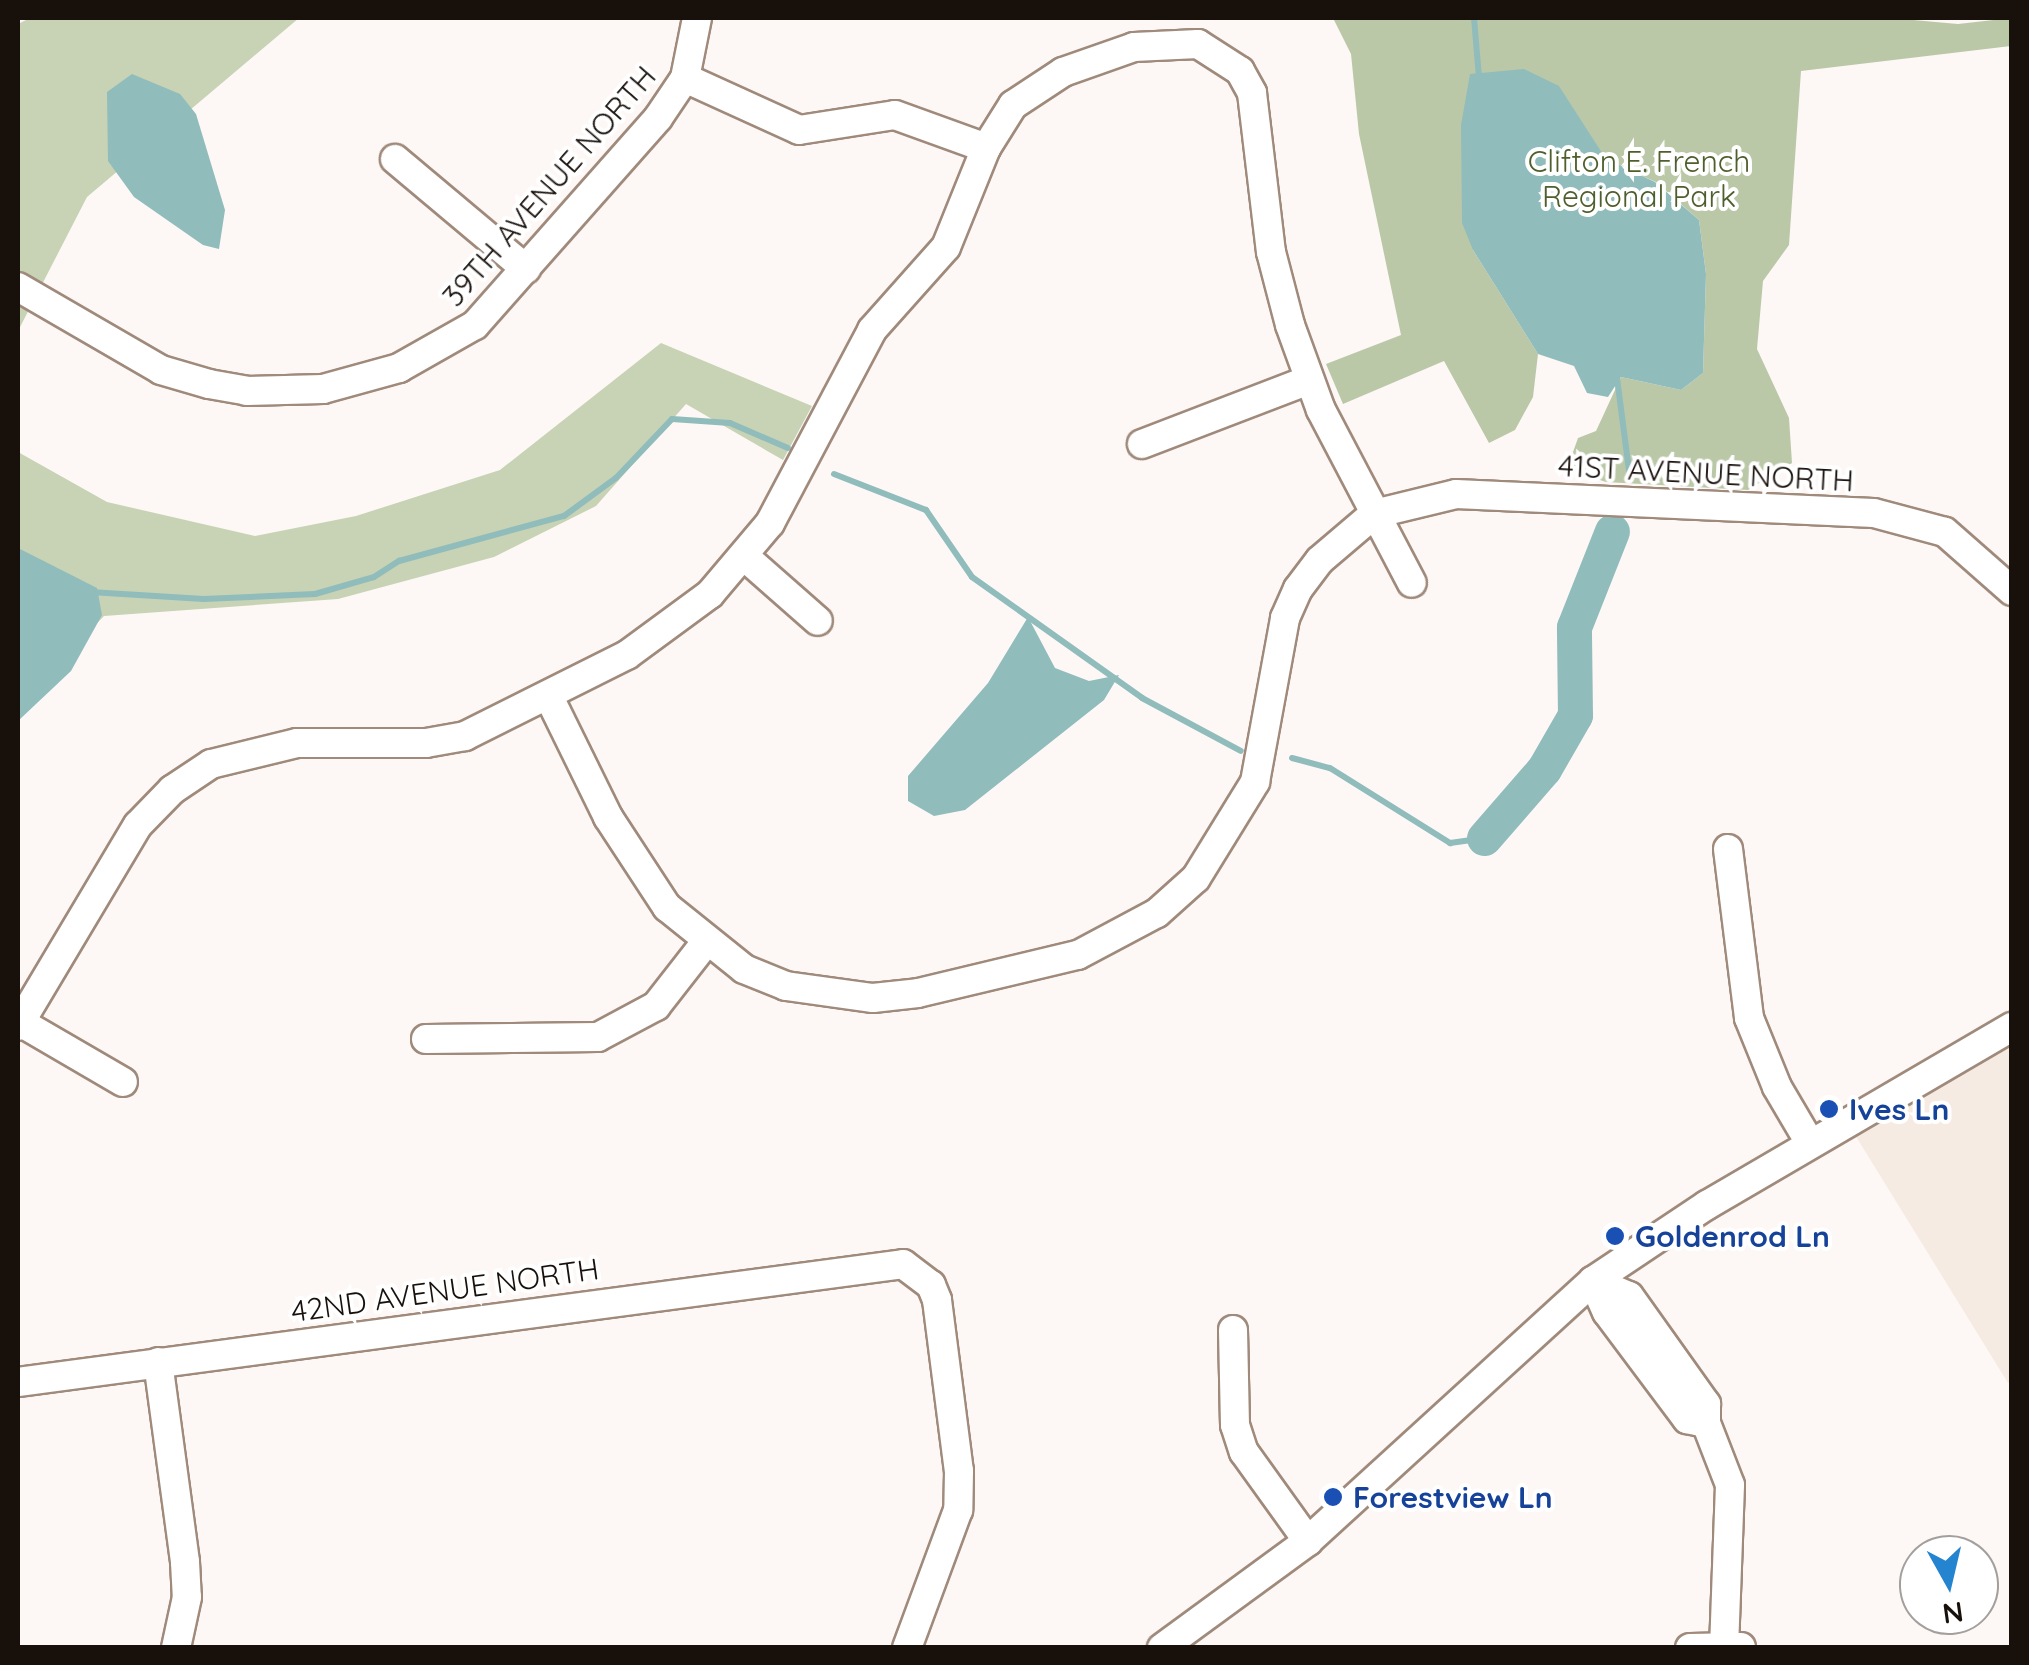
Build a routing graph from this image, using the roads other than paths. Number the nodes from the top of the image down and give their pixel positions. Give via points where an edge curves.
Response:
1 (697, 18) edge
2 (685, 78) junction
3 (986, 148) junction
4 (395, 159) dead end
5 (526, 269) junction
6 (18, 287) edge
7 (1309, 380) junction
8 (1142, 444) dead end
9 (1374, 514) junction
10 (744, 556) junction
11 (1412, 583) dead end
12 (2012, 592) edge
13 (818, 621) dead end
14 (549, 697) junction
15 (1728, 850) dead end
16 (706, 942) junction
17 (19, 1024) edge
18 (2012, 1026) edge
19 (426, 1039) dead end
20 (123, 1082) dead end
21 (1810, 1143) junction
22 (1594, 1281) junction
23 (1233, 1330) dead end
24 (158, 1362) junction
25 (18, 1382) edge
26 (1308, 1541) junction
27 (1733, 1646) edge
28 (176, 1648) edge
29 (907, 1648) edge
30 (1162, 1648) edge
31 (1690, 1648) edge

1 - 2 street
2 - 3 street via 799,130 895,115
2 - 5 street, 39TH AVENUE NORTH
3 - 7 street via 1013,105 1063,72 1177,41 1221,55 1252,93 1270,252
3 - 10 street via 946,247 850,362 782,501
4 - 5 street
5 - 6 street, 39TH AVENUE NORTH via 475,326 438,350 360,382 285,392 246,391 161,370
7 - 8 street
7 - 9 street
9 - 11 street
9 - 12 street, 41ST AVENUE NORTH via 1456,494 1874,513 1945,532
9 - 16 street, 41ST AVENUE NORTH via 1320,560 1298,589 1285,618 1255,782 1222,844 1157,913 1116,939 1033,969 873,998 786,986 744,969
10 - 13 street
10 - 14 street via 669,626
14 - 16 street, 41ST AVENUE NORTH via 648,882
14 - 17 street via 465,736 426,743 297,742 211,764 172,790 138,825
15 - 21 street via 1750,1018 1777,1086
16 - 19 street via 656,1006 598,1037
17 - 20 street
18 - 21 street
21 - 22 street
22 - 26 street
22 - 27 street via 1629,1296 1706,1404 1706,1423 1722,1450 1730,1484
23 - 26 street via 1234,1425 1244,1452
24 - 25 street, 42ND AVENUE NORTH
24 - 28 street via 185,1562 187,1597
24 - 29 street, 42ND AVENUE NORTH via 882,1264 918,1272 937,1300 958,1510
26 - 30 street
27 - 31 street

